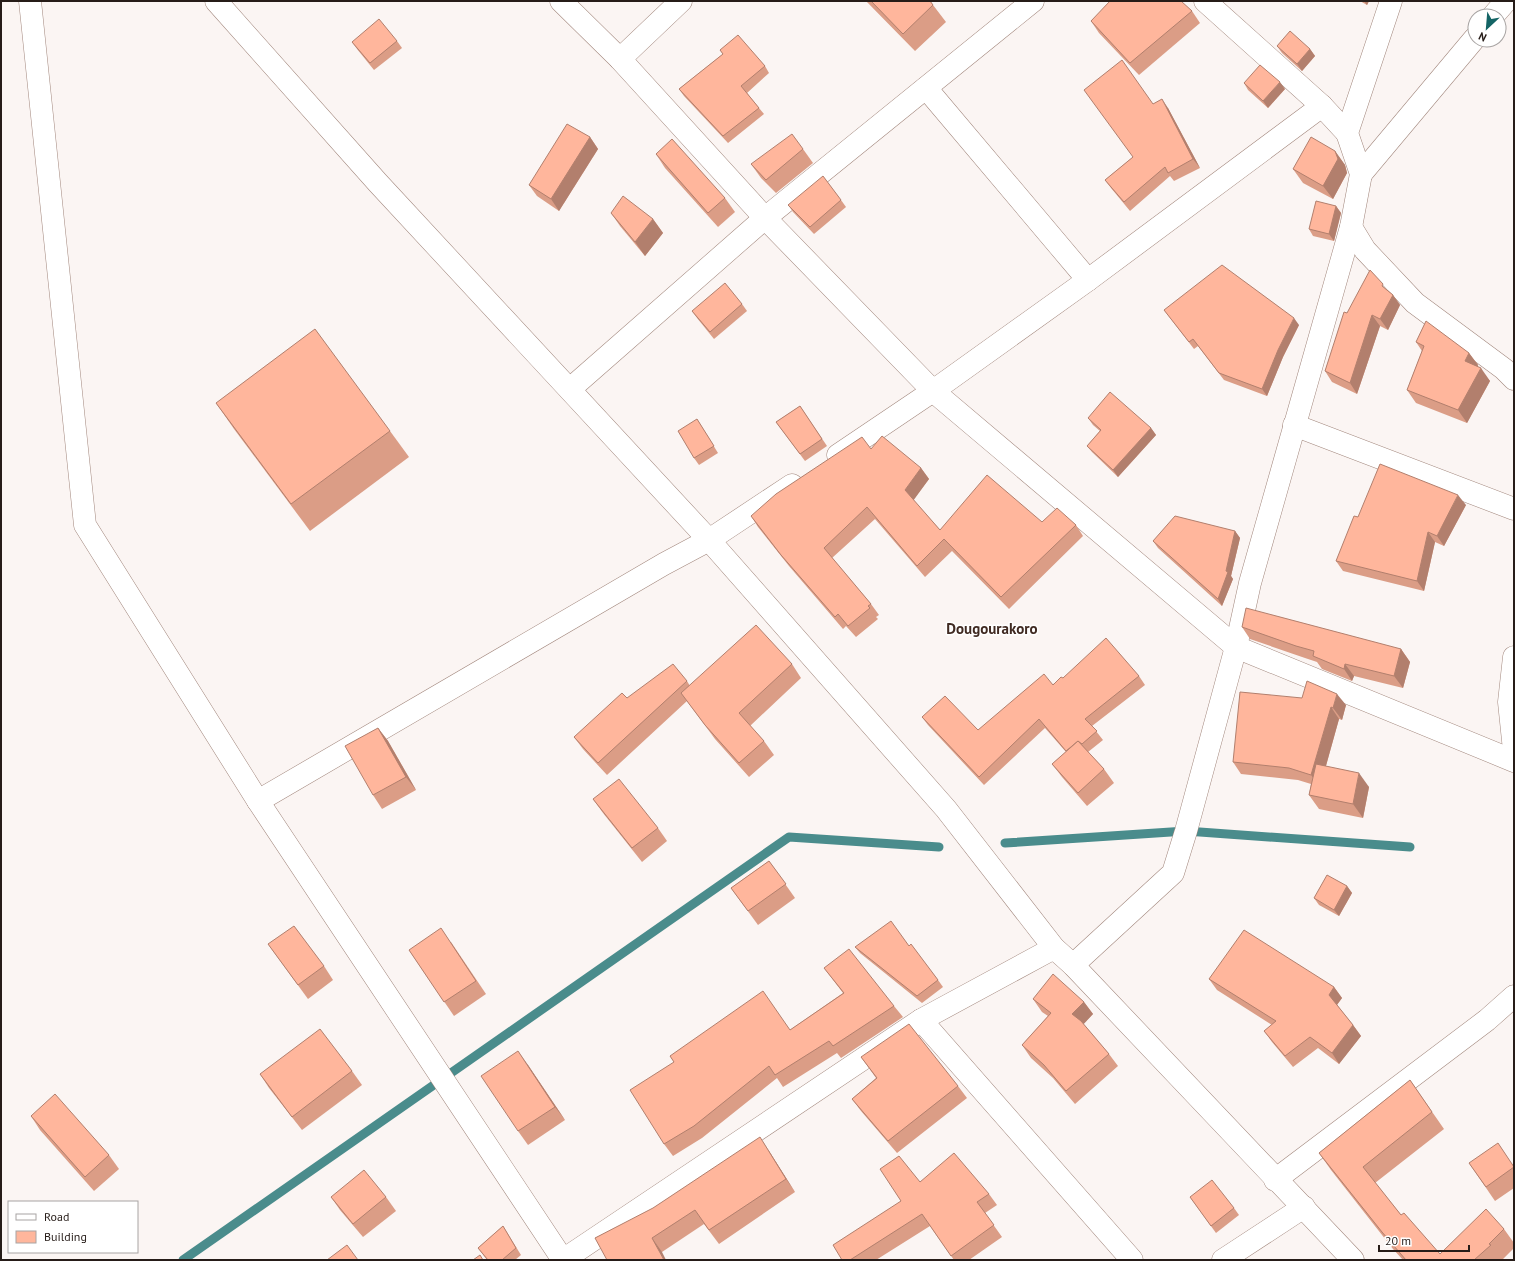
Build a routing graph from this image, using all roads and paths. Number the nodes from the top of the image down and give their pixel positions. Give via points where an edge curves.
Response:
1 (30, 1) edge
2 (216, 1) edge
3 (561, 1) edge
4 (682, 1) edge
5 (1033, 1) edge
6 (1205, 1) edge
7 (1390, 1) edge
8 (1467, 48) edge
9 (620, 59) junction
10 (926, 88) junction
11 (1322, 106) junction
12 (1347, 132) junction
13 (1361, 174) junction
14 (765, 218) junction
15 (1351, 227) junction
16 (1088, 280) junction
17 (1514, 379) edge
18 (570, 389) junction
19 (933, 391) junction
20 (1294, 425) junction
21 (1514, 509) edge
22 (709, 540) junction
23 (1236, 647) junction
24 (1514, 657) edge
25 (1514, 750) edge
26 (1514, 761) edge
27 (258, 801) junction
28 (1054, 948) junction
29 (1073, 965) junction
30 (1514, 996) edge
31 (921, 1020) junction
32 (1275, 1180) junction
33 (1304, 1208) junction
34 (563, 1260) edge
35 (1132, 1260) edge
36 (1223, 1260) edge
37 (1353, 1260) edge

1 - 27 street via 85,525
2 - 18 street via 378,183
3 - 9 street
4 - 9 street
5 - 10 street
6 - 11 street
7 - 12 street
8 - 13 street
9 - 14 street
10 - 14 street
10 - 16 street
11 - 12 street
11 - 16 street
12 - 13 street
13 - 15 street
14 - 18 street
14 - 19 street
15 - 17 street via 1365,250 1415,302
15 - 20 street
16 - 19 street
18 - 22 street
19 - 22 street
19 - 23 street
20 - 21 street
20 - 23 street via 1250,583
22 - 27 street
22 - 28 street via 946,809
23 - 26 street
23 - 29 street via 1186,831 1172,873
24 - 25 street via 1509,702
27 - 34 street
28 - 29 street
28 - 31 street
29 - 32 street
30 - 32 street via 1487,1020
31 - 34 street
31 - 35 street
32 - 33 street
33 - 36 street
33 - 37 street

